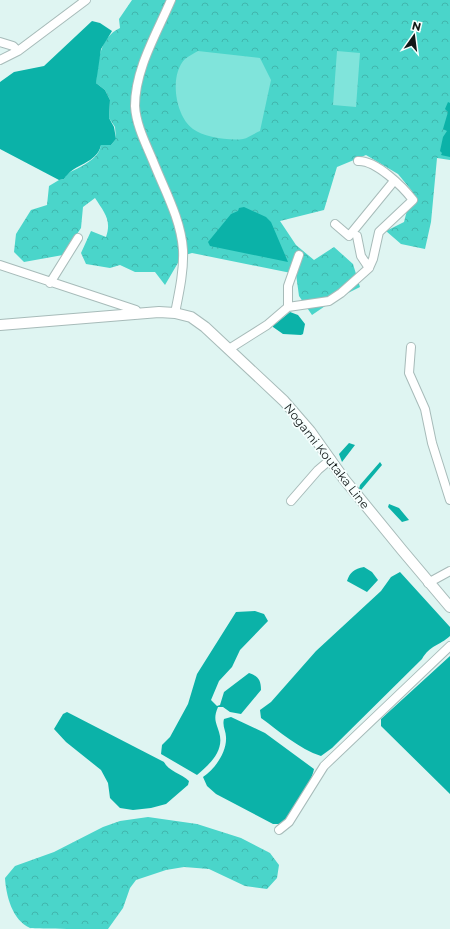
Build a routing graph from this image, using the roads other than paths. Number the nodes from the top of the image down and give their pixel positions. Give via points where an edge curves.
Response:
1 (86, 0) edge
2 (171, 0) edge
3 (0, 42) edge
4 (18, 51) junction
5 (0, 60) edge
6 (358, 161) dead end
7 (394, 181) junction
8 (335, 224) dead end
9 (357, 236) dead end
10 (78, 238) dead end
11 (299, 254) dead end
12 (0, 265) edge
13 (369, 268) junction
14 (50, 283) junction
15 (288, 307) junction
16 (175, 313) junction
17 (138, 314) junction
18 (0, 325) edge
19 (411, 346) dead end
20 (230, 349) junction
21 (331, 459) junction
22 (450, 500) edge
23 (291, 502) dead end
24 (450, 571) edge
25 (428, 583) junction
26 (450, 607) edge
27 (450, 646) edge
28 (279, 830) dead end

1 - 4 street
2 - 16 street via 141,69 135,107 139,128 180,231 183,250 181,285
3 - 4 street via 13,46
4 - 5 street
6 - 7 street via 367,162
7 - 8 street via 349,236
7 - 13 street via 413,200 379,232 374,259
9 - 13 street via 361,256
10 - 14 street
11 - 15 street via 288,286
12 - 14 street
13 - 15 street via 329,301
14 - 17 street via 136,310
15 - 20 street via 267,325
16 - 17 main road, Nogami Koutaka Line
16 - 20 main road, Nogami Koutaka Line via 191,318 205,327
17 - 18 main road, Nogami Koutaka Line
19 - 22 street via 409,373 426,409 432,443
20 - 21 main road, Nogami Koutaka Line via 284,402
21 - 23 street via 318,470
21 - 25 main road, Nogami Koutaka Line via 344,479
24 - 25 street
25 - 26 main road, Nogami Koutaka Line
27 - 28 street via 324,766 289,822

